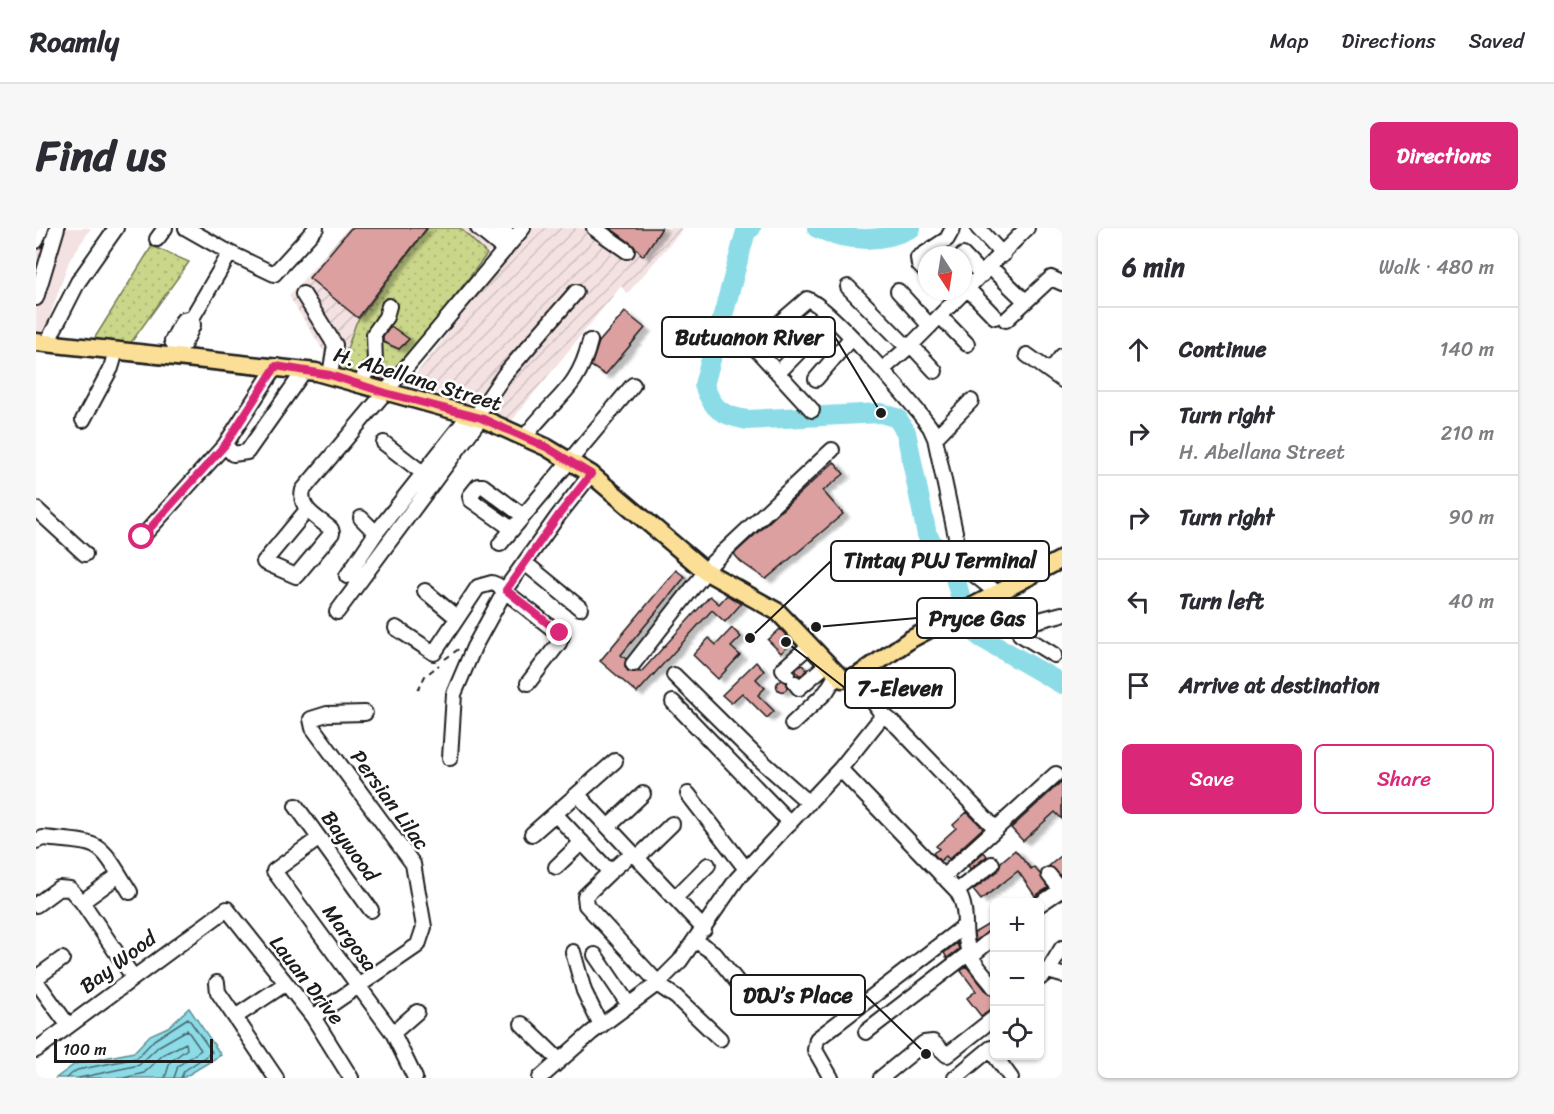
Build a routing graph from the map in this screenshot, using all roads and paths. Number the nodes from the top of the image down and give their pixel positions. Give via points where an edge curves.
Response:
1 (41, 228) edge
2 (57, 228) edge
3 (116, 228) edge
4 (186, 228) edge
5 (316, 228) edge
6 (478, 228) edge
7 (499, 228) edge
8 (594, 228) edge
9 (978, 228) edge
10 (1024, 229) edge
11 (518, 233) edge
12 (950, 233) edge
13 (36, 241) edge
14 (933, 246) edge
15 (958, 246) edge
16 (505, 250) junction
17 (627, 251) dead end
18 (230, 254) junction
19 (1003, 255) junction
20 (972, 261) edge
21 (986, 271) junction
22 (1062, 283) edge
23 (972, 285) edge
24 (848, 287) dead end
25 (898, 291) dead end
26 (576, 292) dead end
27 (972, 293) edge
28 (303, 294) dead end
29 (1021, 297) dead end
30 (36, 298) edge
31 (956, 301) edge
32 (389, 306) dead end
33 (831, 319) junction
34 (935, 321) junction
35 (850, 338) junction
36 (590, 341) dead end
37 (41, 343) edge
38 (967, 344) dead end
39 (910, 346) junction
40 (116, 351) junction
41 (173, 352) junction
42 (1027, 355) dead end
43 (1062, 356) edge
44 (276, 366) junction
45 (303, 370) junction
46 (882, 370) junction
47 (1051, 370) junction
48 (935, 371) dead end
49 (778, 373) junction
50 (330, 375) junction
51 (816, 379) dead end
52 (1062, 380) edge
53 (360, 385) junction
54 (633, 385) dead end
55 (386, 393) junction
56 (970, 401) dead end
57 (812, 410) dead end
58 (476, 416) junction
59 (83, 420) dead end
60 (525, 437) junction
61 (935, 438) junction
62 (384, 443) dead end
63 (225, 445) junction
64 (832, 450) dead end
65 (570, 462) junction
66 (424, 474) junction
67 (591, 474) junction
68 (36, 509) edge
69 (307, 510) junction
70 (522, 515) junction
71 (361, 518) dead end
72 (512, 529) junction
73 (376, 533) junction
74 (142, 537) dead end
75 (500, 544) dead end
76 (85, 554) dead end
77 (1062, 559) edge
78 (525, 563) junction
79 (705, 571) junction
80 (346, 576) dead end
81 (506, 590) junction
82 (425, 591) dead end
83 (996, 592) junction
84 (580, 608) dead end
85 (337, 612) dead end
86 (1062, 614) edge
87 (456, 617) junction
88 (396, 628) dead end
89 (462, 646) dead end
90 (809, 646) junction
91 (1054, 655) dead end
92 (633, 664) dead end
93 (674, 675) dead end
94 (840, 675) junction
95 (528, 683) dead end
96 (418, 690) dead end
97 (673, 702) dead end
98 (364, 713) dead end
99 (881, 713) junction
100 (792, 724) dead end
101 (450, 758) dead end
102 (615, 761) dead end
103 (840, 770) junction
104 (1056, 774) dead end
105 (643, 794) dead end
106 (688, 794) dead end
107 (578, 795) junction
108 (809, 803) junction
109 (296, 806) dead end
110 (556, 815) junction
111 (790, 823) junction
112 (672, 824) dead end
113 (608, 827) junction
114 (996, 829) junction
115 (532, 834) dead end
116 (318, 839) junction
117 (36, 841) edge
118 (582, 842) junction
119 (635, 856) junction
120 (992, 864) dead end
121 (708, 865) dead end
122 (556, 867) dead end
123 (746, 869) junction
124 (610, 872) junction
125 (119, 874) junction
126 (1049, 875) dead end
127 (943, 877) junction
128 (957, 891) junction
129 (130, 892) dead end
130 (675, 898) junction
131 (1044, 901) edge
132 (82, 902) junction
133 (36, 905) edge
134 (227, 909) joint
135 (371, 910) dead end
136 (963, 927) junction
137 (704, 929) junction
138 (990, 940) edge
139 (696, 941) junction
140 (1062, 948) edge
141 (573, 952) dead end
142 (596, 955) dead end
143 (970, 955) junction
144 (62, 959) dead end
145 (1050, 975) edge
146 (133, 977) junction
147 (36, 980) edge
148 (990, 982) edge
149 (217, 983) dead end
150 (285, 984) junction
151 (658, 984) junction
152 (358, 985) junction
153 (747, 994) dead end
154 (629, 1005) junction
155 (417, 1012) dead end
156 (235, 1017) junction
157 (313, 1017) junction
158 (990, 1022) edge
159 (522, 1024) dead end
160 (68, 1025) junction
161 (596, 1029) junction
162 (981, 1030) junction
163 (866, 1032) dead end
164 (393, 1033) junction
165 (720, 1039) dead end
166 (990, 1046) edge
167 (36, 1050) edge
168 (990, 1056) edge
169 (563, 1057) junction
170 (999, 1060) edge
171 (348, 1077) edge
172 (276, 1078) edge
173 (416, 1078) edge
174 (540, 1078) edge
175 (831, 1078) edge
176 (881, 1078) edge
177 (955, 1078) edge
178 (1011, 1078) edge

1 - 13 street
2 - 30 street
3 - 37 street
4 - 18 street
5 - 18 street via 274,274
6 - 16 street
7 - 11 street
8 - 17 street
9 - 19 street
10 - 19 street
11 - 16 street
12 - 14 street
12 - 15 street
16 - 55 street
18 - 41 street via 192,318 183,320 172,341
19 - 21 street
20 - 21 street
21 - 23 street
21 - 29 street
22 - 27 street via 1051,278 1000,319
24 - 39 street
25 - 34 street
26 - 58 street via 505,374
28 - 50 street via 335,345
31 - 34 street
32 - 53 street via 374,334 375,362
33 - 35 street
33 - 49 street
33 - 49 street via 807,299 755,345
34 - 38 street
34 - 39 street
35 - 46 street
35 - 51 street
36 - 60 street via 582,370 566,394 540,416
37 - 40 main road, H. Abellana Street
39 - 46 street
39 - 48 street
40 - 41 main road, H. Abellana Street
40 - 59 street
41 - 44 main road, H. Abellana Street
42 - 47 street
43 - 47 street
44 - 45 main road, H. Abellana Street
44 - 63 street
45 - 50 main road, H. Abellana Street
45 - 63 street via 247,452 233,454
46 - 61 street via 919,412
47 - 52 street
49 - 57 street
50 - 53 main road, H. Abellana Street
53 - 55 main road, H. Abellana Street
54 - 65 street
55 - 58 main road, H. Abellana Street
55 - 69 street via 303,490
56 - 61 street
58 - 60 main road, H. Abellana Street
58 - 66 street
58 - 85 street
60 - 65 main road, H. Abellana Street
61 - 83 street via 962,565
62 - 66 street
63 - 74 street
64 - 79 street
65 - 67 main road, H. Abellana Street
65 - 70 street
66 - 73 street
67 - 78 street
67 - 79 main road, H. Abellana Street
68 - 76 street
69 - 69 street via 285,536 264,562 298,574 332,532
70 - 72 street
70 - 72 street via 483,486 478,486 470,496
71 - 73 street
72 - 75 street
73 - 80 street
77 - 83 main road
78 - 81 street
78 - 84 street
79 - 90 main road, H. Abellana Street via 778,612
79 - 92 street
81 - 87 street via 492,584 478,587
81 - 95 street via 562,636
81 - 101 street via 474,647 454,694
82 - 87 street
83 - 94 main road
86 - 91 street via 1020,625 1020,634
87 - 88 street via 434,653
89 - 96 path via 425,676
90 - 94 main road, H. Abellana Street
90 - 94 street via 783,669 799,688
93 - 108 street
94 - 99 street
94 - 100 street
97 - 111 street
98 - 152 street, Persian Lilac via 319,715 312,719 313,728 413,864 423,927 418,945
99 - 103 street
99 - 114 street
102 - 107 street
103 - 108 street
103 - 127 street
104 - 114 street
105 - 113 street
106 - 123 street
107 - 110 street
107 - 113 street
108 - 111 street
109 - 116 street, Baywood
110 - 115 street
110 - 118 street
111 - 123 street
112 - 119 street
113 - 119 street
114 - 127 street
116 - 135 street, Baywood
116 - 152 street, Margosa via 274,871
117 - 125 street via 43,838 92,842 103,850
118 - 122 street
118 - 124 street
119 - 124 street
119 - 130 street
120 - 128 street
121 - 130 street
123 - 137 street
124 - 151 street via 584,900
125 - 129 street
125 - 132 street
126 - 131 street via 1061,890
127 - 128 street
128 - 136 street via 964,904
130 - 137 street
132 - 133 street via 63,887
132 - 146 street
134 - 146 street, Bay Wood
134 - 150 street, Lauan Drive
136 - 143 street
136 - 175 street via 817,1039 815,1050
137 - 139 street
138 - 143 street
139 - 151 street
139 - 153 street via 714,953
140 - 145 street
141 - 161 street
142 - 154 street
143 - 148 street
143 - 163 street
144 - 147 street
146 - 160 street, Bay Wood
147 - 160 street
149 - 156 street via 218,992
150 - 156 street
150 - 157 street, Lauan Drive
151 - 154 street
151 - 165 street
152 - 157 street, Persian Lilac
152 - 164 street, Margosa
154 - 161 street
155 - 164 street
156 - 172 street
157 - 171 street, Lauan Drive
158 - 162 street
159 - 169 street
160 - 167 street, Bay Wood
161 - 169 street
162 - 166 street
162 - 176 street via 947,1054 933,1042 924,1043
164 - 173 street, Margosa
168 - 177 street
169 - 174 street
170 - 178 street

